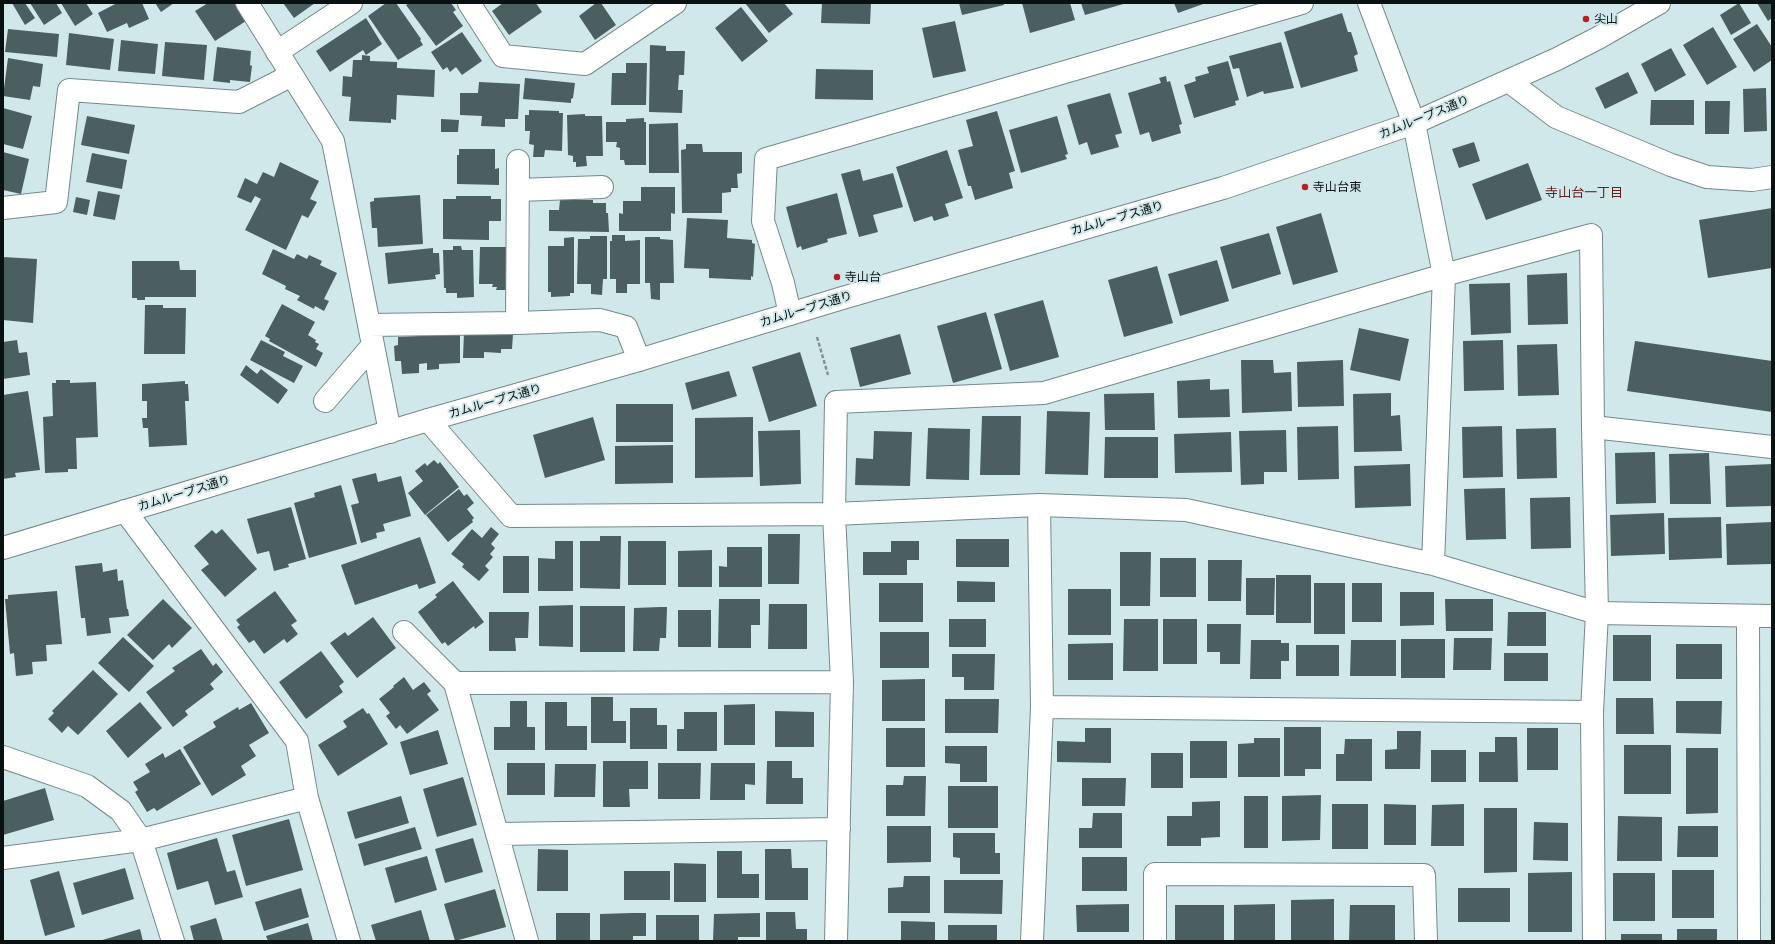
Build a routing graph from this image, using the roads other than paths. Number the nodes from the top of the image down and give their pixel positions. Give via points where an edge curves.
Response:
1 (247, 3) edge
2 (351, 3) edge
3 (469, 3) edge
4 (675, 3) edge
5 (1302, 3) edge
6 (1369, 3) edge
7 (1659, 3) edge
8 (278, 52) junction
9 (292, 75) junction
10 (1510, 82) junction
11 (1414, 123) junction
12 (518, 161) dead end
13 (1772, 177) edge
14 (602, 187) dead end
15 (518, 190) junction
16 (3, 208) edge
17 (1444, 275) junction
18 (790, 314) junction
19 (517, 323) junction
20 (371, 335) junction
21 (639, 360) junction
22 (325, 401) dead end
23 (428, 420) junction
24 (1592, 426) junction
25 (390, 432) junction
26 (1772, 447) edge
27 (1039, 505) junction
28 (125, 511) junction
29 (834, 514) junction
30 (3, 548) edge
31 (1433, 564) junction
32 (1597, 613) junction
33 (1748, 616) junction
34 (1772, 616) edge
35 (404, 632) dead end
36 (842, 682) junction
37 (454, 683) junction
38 (1042, 707) junction
39 (1592, 712) junction
40 (3, 757) edge
41 (307, 798) junction
42 (839, 829) junction
43 (497, 834) junction
44 (141, 840) junction
45 (3, 858) edge
46 (173, 941) edge
47 (349, 941) edge
48 (527, 941) edge
49 (836, 941) edge
50 (1032, 941) edge
51 (1155, 941) edge
52 (1426, 941) edge
53 (1594, 941) edge
54 (1749, 941) edge

1 - 8 street
2 - 8 street
3 - 4 street via 503,56 585,64
5 - 18 street via 766,159 763,220
6 - 11 street
7 - 10 street, カムループス通り via 1598,38
8 - 9 street
9 - 16 street via 239,102 68,90 56,202
9 - 20 street via 332,141
10 - 11 street, カムループス通り
10 - 13 street via 1556,117 1671,165 1707,177 1752,180
11 - 17 street
11 - 18 street, カムループス通り via 1223,188
12 - 15 street
14 - 15 street
15 - 19 street
17 - 24 street via 1591,235
17 - 29 street via 1044,393 836,402
17 - 31 street
18 - 21 street, カムループス通り
19 - 20 street
19 - 21 street via 600,320 626,327
20 - 22 street
20 - 25 street
21 - 23 street, カムループス通り
23 - 25 street, カムループス通り
23 - 29 street via 511,516
24 - 26 street
24 - 32 street
25 - 28 street, カムループス通り
27 - 29 street
27 - 31 street via 1186,510
27 - 38 street
28 - 30 street, カムループス通り
28 - 41 street via 297,741
29 - 36 street
31 - 32 street
32 - 33 street
32 - 39 street
33 - 34 street
33 - 54 street
35 - 37 street
36 - 37 street
36 - 42 street
37 - 43 street
38 - 39 street
38 - 50 street
39 - 53 street
40 - 44 street via 87,786 121,811
41 - 44 street
41 - 47 street
42 - 43 street
42 - 49 street
43 - 48 street
44 - 45 street
44 - 46 street
51 - 52 street via 1155,874 1424,875

